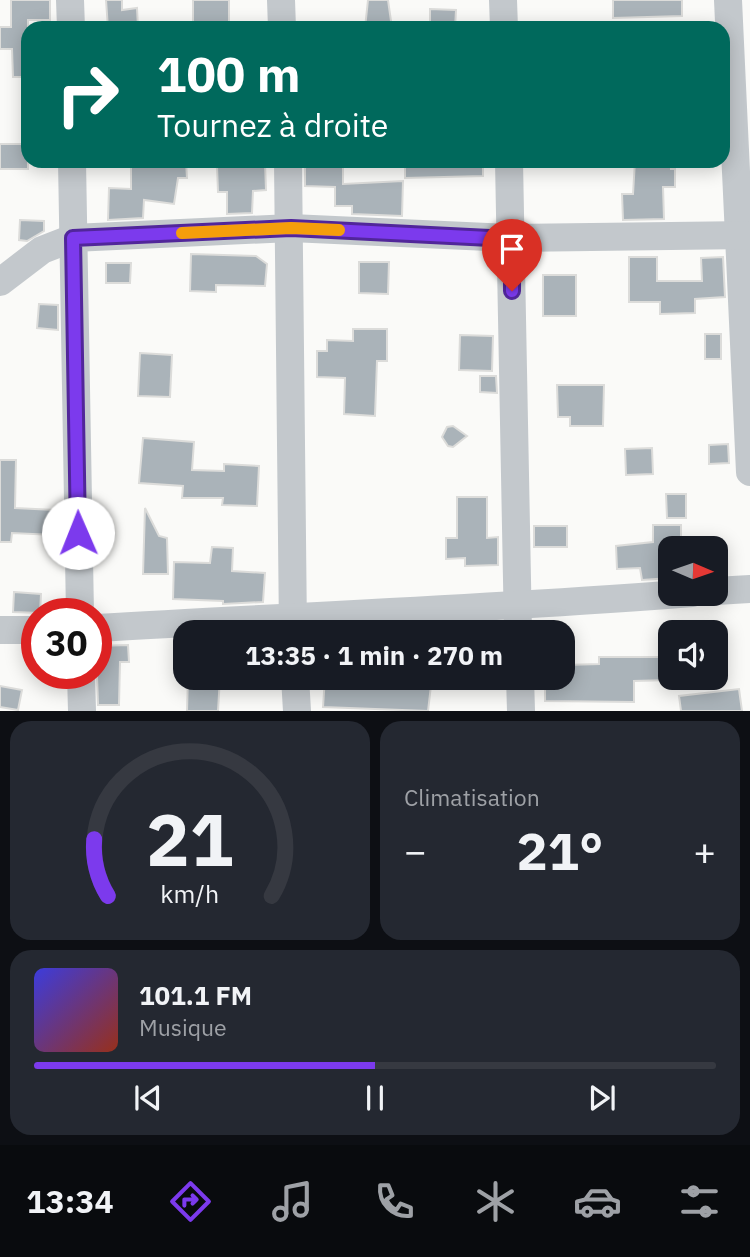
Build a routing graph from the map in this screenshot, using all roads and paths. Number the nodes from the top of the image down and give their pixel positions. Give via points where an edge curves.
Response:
1 (70, 0) edge
2 (281, 0) edge
3 (503, 0) edge
4 (728, 0) edge
5 (71, 21) edge
6 (282, 21) edge
7 (504, 21) edge
8 (729, 21) edge
9 (730, 29) edge
10 (72, 168) edge
11 (288, 168) edge
12 (509, 168) edge
13 (291, 228) junction
14 (744, 235) edge
15 (73, 238) junction
16 (512, 239) junction
17 (0, 282) edge
18 (750, 472) edge
19 (750, 589) edge
20 (728, 590) edge
21 (80, 598) edge
22 (658, 598) edge
23 (293, 620) edge
24 (517, 620) edge
25 (173, 626) edge
26 (112, 628) edge
27 (0, 630) edge
28 (21, 630) edge
29 (81, 689) edge
30 (296, 690) edge
31 (520, 690) edge
32 (82, 711) edge
33 (297, 711) edge
34 (521, 711) edge

1 - 5 street
2 - 6 street
3 - 7 street
4 - 8 street
9 - 14 street
10 - 15 street
11 - 13 street
12 - 16 street
13 - 15 street
13 - 16 street
13 - 23 street
14 - 16 street
14 - 18 street
15 - 17 street via 42,250
15 - 21 street
16 - 24 street
19 - 20 street
22 - 24 street
25 - 26 street
27 - 28 street
29 - 32 street
30 - 33 street
31 - 34 street

